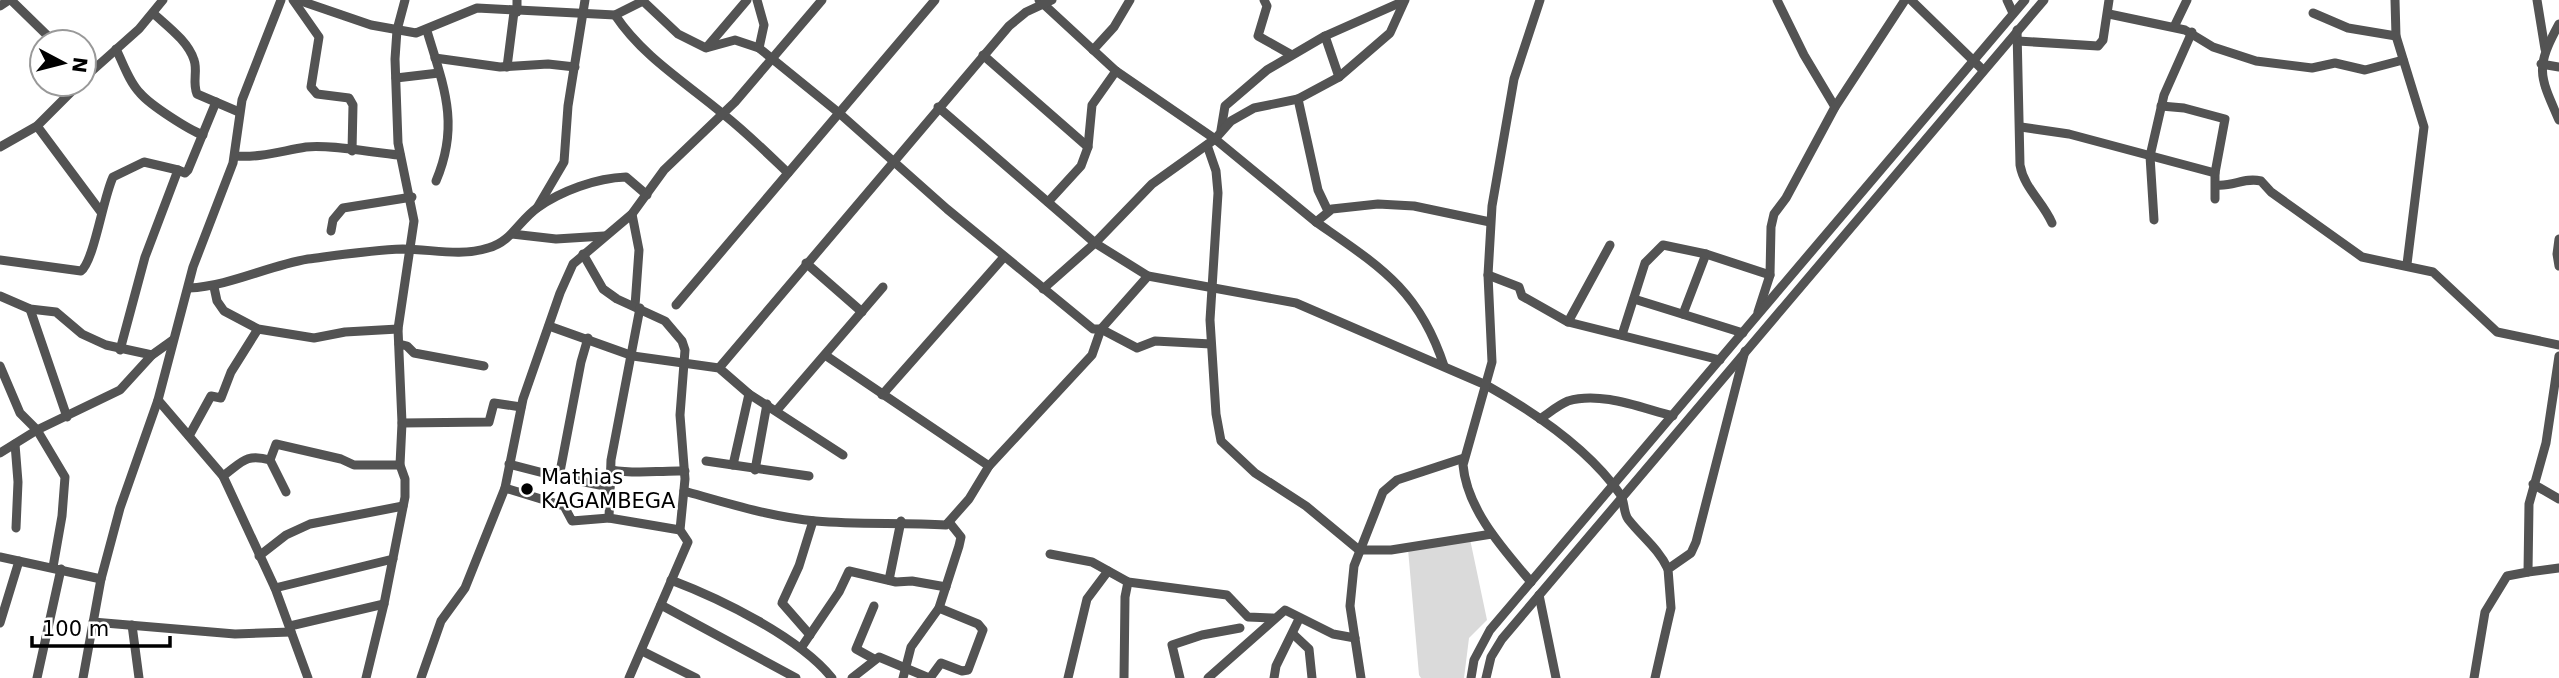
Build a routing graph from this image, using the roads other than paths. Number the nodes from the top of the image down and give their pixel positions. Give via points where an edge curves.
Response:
1 (10, 0) edge
2 (163, 0) edge
3 (281, 0) edge
4 (293, 0) edge
5 (298, 0) edge
6 (405, 0) edge
7 (517, 0) edge
8 (585, 0) edge
9 (747, 0) edge
10 (757, 0) edge
11 (822, 0) edge
12 (935, 0) edge
13 (1130, 0) edge
14 (1264, 0) edge
15 (1405, 0) edge
16 (1540, 0) edge
17 (1777, 0) edge
18 (1905, 0) edge
19 (1911, 0) edge
20 (2007, 0) edge
21 (2025, 0) edge
22 (2044, 0) edge
23 (2109, 0) edge
24 (2187, 0) edge
25 (2395, 0) edge
26 (2537, 0) edge
27 (1044, 1) edge
28 (475, 4) edge
29 (0, 6) edge
30 (515, 12) junction
31 (584, 12) junction
32 (153, 13) junction
33 (2013, 13) junction
34 (2313, 13) dead end
35 (2109, 14) junction
36 (615, 15) junction
37 (2559, 24) edge
38 (2174, 27) junction
39 (39, 28) edge
40 (397, 30) junction
41 (2017, 30) junction
42 (427, 31) junction
43 (2192, 32) junction
44 (1325, 36) junction
45 (2396, 36) junction
46 (2018, 41) junction
47 (706, 48) junction
48 (759, 48) junction
49 (116, 49) junction
50 (2545, 49) junction
51 (1093, 50) junction
52 (1290, 54) junction
53 (983, 55) junction
54 (771, 57) junction
55 (435, 58) junction
56 (1972, 60) junction
57 (2403, 60) junction
58 (2541, 64) junction
59 (98, 65) edge
60 (2559, 66) edge
61 (508, 67) junction
62 (575, 67) junction
63 (1983, 70) junction
64 (1116, 71) junction
65 (439, 73) junction
66 (1339, 77) junction
67 (397, 78) junction
68 (65, 98) edge
69 (1298, 99) junction
70 (216, 102) junction
71 (2161, 106) junction
72 (938, 107) junction
73 (1835, 107) junction
74 (239, 111) junction
75 (839, 113) junction
76 (723, 114) junction
77 (2559, 120) edge
78 (37, 126) junction
79 (2021, 127) junction
80 (203, 135) junction
81 (1214, 138) junction
82 (0, 147) edge
83 (1088, 147) junction
84 (352, 151) junction
85 (400, 155) junction
86 (235, 156) junction
87 (2150, 156) junction
88 (892, 161) junction
89 (178, 170) junction
90 (788, 173) junction
91 (2216, 173) junction
92 (436, 181) dead end
93 (2216, 185) junction
94 (647, 195) junction
95 (412, 197) junction
96 (2215, 200) dead end
97 (1048, 202) junction
98 (536, 209) junction
99 (1328, 211) junction
100 (101, 212) junction
101 (632, 214) junction
102 (2154, 220) dead end
103 (1316, 222) junction
104 (1490, 222) junction
105 (2052, 223) dead end
106 (331, 231) dead end
107 (512, 234) junction
108 (606, 235) junction
109 (2559, 239) edge
110 (1095, 243) junction
111 (1610, 245) dead end
112 (411, 249) junction
113 (583, 254) junction
114 (1706, 254) junction
115 (1004, 257) junction
116 (0, 260) edge
117 (806, 263) junction
118 (2407, 264) junction
119 (2559, 266) edge
120 (1488, 275) junction
121 (1770, 275) junction
122 (1148, 276) junction
123 (214, 287) junction
124 (883, 287) dead end
125 (1212, 287) junction
126 (189, 288) junction
127 (1044, 289) junction
128 (0, 296) edge
129 (1634, 299) junction
130 (676, 305) dead end
131 (638, 307) junction
132 (30, 309) junction
133 (862, 312) junction
134 (1683, 314) junction
135 (1756, 317) junction
136 (1568, 322) junction
137 (549, 326) junction
138 (258, 329) junction
139 (398, 329) junction
140 (1101, 329) junction
141 (1743, 333) junction
142 (1622, 335) junction
143 (588, 338) junction
144 (173, 340) junction
145 (399, 344) junction
146 (1211, 344) junction
147 (2559, 345) edge
148 (1746, 348) junction
149 (120, 350) junction
150 (152, 355) junction
151 (825, 355) junction
152 (633, 356) junction
153 (2559, 356) edge
154 (1720, 360) junction
155 (684, 365) junction
156 (484, 366) dead end
157 (1444, 366) junction
158 (0, 368) edge
159 (719, 368) junction
160 (1486, 385) junction
161 (748, 394) junction
162 (882, 395) junction
163 (158, 400) junction
164 (767, 404) junction
165 (521, 407) junction
166 (777, 410) junction
167 (1673, 416) junction
168 (67, 417) junction
169 (1540, 419) junction
170 (402, 423) junction
171 (37, 430) junction
172 (189, 436) junction
173 (15, 444) junction
174 (0, 453) edge
175 (843, 455) dead end
176 (1464, 458) junction
177 (270, 460) junction
178 (706, 461) dead end
179 (509, 464) junction
180 (400, 465) junction
181 (733, 465) junction
182 (989, 466) junction
183 (611, 470) junction
184 (755, 470) junction
185 (685, 471) junction
186 (809, 475) dead end
187 (223, 476) junction
188 (559, 477) junction
189 (2533, 484) junction
190 (1613, 486) junction
191 (610, 487) junction
192 (505, 488) junction
193 (684, 491) junction
194 (286, 492) dead end
195 (1622, 496) junction
196 (2559, 499) edge
197 (403, 506) junction
198 (609, 518) junction
199 (813, 521) junction
200 (901, 521) junction
201 (949, 522) junction
202 (16, 528) dead end
203 (680, 530) junction
204 (1492, 534) junction
205 (1359, 550) junction
206 (1050, 554) dead end
207 (259, 556) junction
208 (0, 557) edge
209 (393, 559) junction
210 (19, 561) junction
211 (57, 568) junction
212 (2559, 568) edge
213 (1668, 569) junction
214 (1108, 571) junction
215 (2528, 572) junction
216 (101, 579) junction
217 (671, 580) junction
218 (889, 580) junction
219 (1128, 582) junction
220 (1531, 582) junction
221 (946, 587) junction
222 (275, 588) junction
223 (1539, 595) junction
224 (384, 604) junction
225 (661, 605) junction
226 (874, 606) dead end
227 (939, 608) junction
228 (1273, 618) junction
229 (1299, 619) junction
230 (1, 620) edge
231 (93, 622) junction
232 (132, 625) junction
233 (1240, 628) dead end
234 (290, 629) junction
235 (810, 635) junction
236 (1293, 635) junction
237 (1355, 638) junction
238 (801, 648) junction
239 (642, 651) junction
240 (874, 659) junction
241 (903, 673) edge
242 (1210, 677) edge
243 (37, 678) edge
244 (83, 678) edge
245 (139, 678) edge
246 (307, 678) edge
247 (366, 678) edge
248 (421, 678) edge
249 (629, 678) edge
250 (696, 678) edge
251 (796, 678) edge
252 (832, 678) edge
253 (852, 678) edge
254 (929, 678) edge
255 (1068, 678) edge
256 (1124, 678) edge
257 (1180, 678) edge
258 (1274, 678) edge
259 (1312, 678) edge
260 (1361, 678) edge
261 (1471, 678) edge
262 (1486, 678) edge
263 (1556, 678) edge
264 (1656, 678) edge
265 (2474, 678) edge

1 - 29 street
1 - 39 street
2 - 32 street
3 - 74 street
4 - 84 street via 319,37 311,87 317,94 349,98 353,105
5 - 40 street
6 - 40 street
7 - 30 street
8 - 31 street
9 - 47 street
10 - 48 street via 764,25
11 - 54 street
12 - 75 street
13 - 51 street
14 - 52 street via 1267,6 1258,36
15 - 44 street
15 - 66 street via 1390,33
16 - 104 street via 1511,89
17 - 73 street
18 - 73 street
19 - 56 street
20 - 33 street
21 - 33 street
22 - 41 street
23 - 35 street
24 - 38 street
25 - 45 street
26 - 50 street
27 - 51 street
27 - 53 street via 1009,26
28 - 30 street
28 - 42 street
30 - 31 street
30 - 61 street
31 - 36 street
31 - 62 street
32 - 49 street
32 - 70 street via 195,62 197,94
33 - 56 street
34 - 45 street via 2348,28
35 - 38 street
35 - 46 street via 2098,46
36 - 47 street via 643,1 678,34
36 - 76 street via 632,40
37 - 50 street
38 - 43 street
40 - 42 street
40 - 67 street
41 - 46 street
41 - 63 street
42 - 55 street
43 - 57 street via 2211,46 2250,59 2306,68 2335,63 2372,70
43 - 71 street
44 - 52 street
44 - 66 street
45 - 57 street
46 - 79 street
47 - 48 street via 735,40
48 - 54 street
49 - 59 street
49 - 80 street via 142,96 185,128
50 - 58 street
51 - 64 street
52 - 81 street via 1225,106
53 - 72 street
53 - 83 street
54 - 75 street
54 - 76 street
55 - 61 street
55 - 65 street
56 - 63 street
56 - 135 street
57 - 118 street via 2424,127
58 - 60 street
58 - 77 street
61 - 62 street
62 - 98 street via 564,162
63 - 148 street
64 - 81 street
64 - 83 street via 1092,104
65 - 67 street
65 - 92 street via 450,135
66 - 69 street
67 - 85 street
68 - 78 street
69 - 81 street via 1254,108
69 - 99 street via 1318,190
70 - 74 street
70 - 80 street
71 - 87 street
71 - 91 street via 2224,118
72 - 88 street
72 - 97 street
73 - 121 street via 1774,214
74 - 86 street
75 - 88 street
75 - 90 street
76 - 90 street
76 - 94 street via 664,170
78 - 82 street
78 - 100 street
79 - 87 street via 2069,134
79 - 105 street via 2021,174
80 - 89 street via 188,170
81 - 103 street
81 - 110 street via 1152,184
81 - 125 street via 1218,193
83 - 97 street via 1081,166
84 - 85 street
84 - 86 street via 304,147 258,158
85 - 95 street
86 - 126 street
87 - 91 street
87 - 102 street
88 - 115 street
88 - 117 street
89 - 100 street via 144,162 122,170 113,177
89 - 149 street via 145,257
90 - 130 street
91 - 93 street
93 - 96 street
93 - 118 street via 2230,187 2247,178 2261,181 2362,257
94 - 98 street via 626,177 609,178
94 - 101 street
95 - 106 street via 342,208
95 - 112 street
97 - 110 street
98 - 107 street
99 - 103 street
99 - 104 street via 1378,204 1414,206
100 - 116 street via 91,256 81,271
101 - 108 street
101 - 131 street via 639,250
103 - 157 street via 1396,281 1433,331
104 - 120 street
107 - 108 street via 556,239
107 - 112 street via 498,245 472,252
108 - 113 street
109 - 119 street
110 - 122 street
110 - 127 street
111 - 136 street
112 - 123 street via 306,260
112 - 139 street
113 - 131 street via 603,289
113 - 137 street via 566,278
114 - 121 street
114 - 129 street via 1663,245 1646,263
114 - 134 street
115 - 127 street
115 - 162 street
117 - 133 street
117 - 159 street
118 - 147 street via 2433,272 2497,332
120 - 136 street via 1518,287 1522,296
120 - 160 street via 1492,362
121 - 135 street
122 - 125 street
122 - 140 street
123 - 126 street
123 - 138 street via 224,311
124 - 133 street
125 - 146 street
125 - 157 street via 1296,303
126 - 144 street
127 - 140 street via 1093,329
128 - 132 street
129 - 134 street
129 - 142 street
131 - 152 street
131 - 155 street via 677,332 685,350
132 - 149 street via 57,312 82,334
132 - 168 street
133 - 151 street
134 - 141 street
135 - 141 street
136 - 142 street
137 - 143 street
137 - 165 street
138 - 139 street via 314,338
138 - 172 street via 231,372 222,398 211,395
139 - 145 street
140 - 146 street via 1136,348 1155,341
140 - 182 street via 1092,355
141 - 154 street
142 - 154 street
143 - 152 street
143 - 188 street
144 - 150 street
144 - 163 street
145 - 156 street via 414,353
145 - 170 street
146 - 205 street via 1223,445
148 - 195 street
148 - 213 street via 1696,542 1691,553
149 - 150 street
150 - 168 street via 120,390
151 - 162 street
151 - 166 street
152 - 155 street
152 - 183 street
153 - 189 street via 2546,443
154 - 167 street
155 - 159 street
155 - 185 street via 680,415
157 - 160 street
158 - 171 street via 20,413
159 - 161 street
160 - 169 street
160 - 176 street
161 - 164 street
161 - 181 street
162 - 182 street
163 - 172 street
163 - 216 street
164 - 166 street
164 - 184 street
165 - 170 street via 494,403 489,422
165 - 179 street
166 - 175 street
167 - 169 street via 1610,400 1578,399 1564,402
167 - 190 street
168 - 171 street
169 - 190 street
170 - 180 street
171 - 173 street
171 - 211 street via 65,477
172 - 187 street
173 - 174 street
173 - 202 street
176 - 204 street via 1467,483
176 - 205 street via 1387,487
177 - 180 street via 276,444 350,464
177 - 187 street via 250,456
177 - 194 street
178 - 181 street
179 - 188 street
179 - 192 street
180 - 197 street via 405,479
181 - 184 street
182 - 201 street
183 - 185 street via 644,475
183 - 191 street
184 - 186 street
185 - 193 street
187 - 207 street
188 - 191 street
189 - 196 street
189 - 215 street via 2527,522
190 - 195 street
190 - 220 street
191 - 198 street
192 - 198 street via 564,506 572,522
192 - 248 street via 465,588 441,621
193 - 199 street
193 - 203 street
195 - 213 street via 1626,517 1660,553
195 - 223 street
197 - 207 street via 310,524
197 - 209 street
198 - 203 street
199 - 200 street
199 - 235 street via 782,603
200 - 201 street
200 - 218 street
201 - 221 street via 962,538
203 - 217 street via 688,542
204 - 205 street via 1391,550
204 - 220 street
205 - 237 street via 1350,606
206 - 214 street via 1092,562
207 - 222 street
208 - 210 street
209 - 222 street
209 - 224 street
210 - 211 street
210 - 230 street
211 - 216 street
211 - 243 street
212 - 215 street
213 - 264 street via 1671,608
214 - 219 street
214 - 255 street via 1087,599
215 - 265 street via 2507,576 2488,606
216 - 231 street
217 - 225 street
217 - 238 street via 721,602
218 - 221 street
218 - 235 street via 849,571
219 - 228 street via 1217,593 1232,598 1248,617
219 - 256 street
220 - 261 street via 1490,631 1474,660
221 - 227 street
222 - 234 street
223 - 262 street via 1502,639
223 - 263 street
224 - 234 street
224 - 247 street
225 - 239 street
225 - 251 street
226 - 240 street via 856,649
227 - 241 street via 911,647
227 - 254 street via 978,624 983,634 968,670 942,663
228 - 229 street via 1285,610
228 - 242 street
229 - 236 street
229 - 237 street
231 - 232 street
231 - 244 street
232 - 234 street via 235,634
232 - 245 street
233 - 257 street via 1172,645
234 - 246 street
235 - 238 street
236 - 258 street
236 - 259 street via 1309,649
237 - 260 street
238 - 252 street
239 - 249 street
239 - 250 street
240 - 241 street via 879,657
240 - 253 street
241 - 254 street

